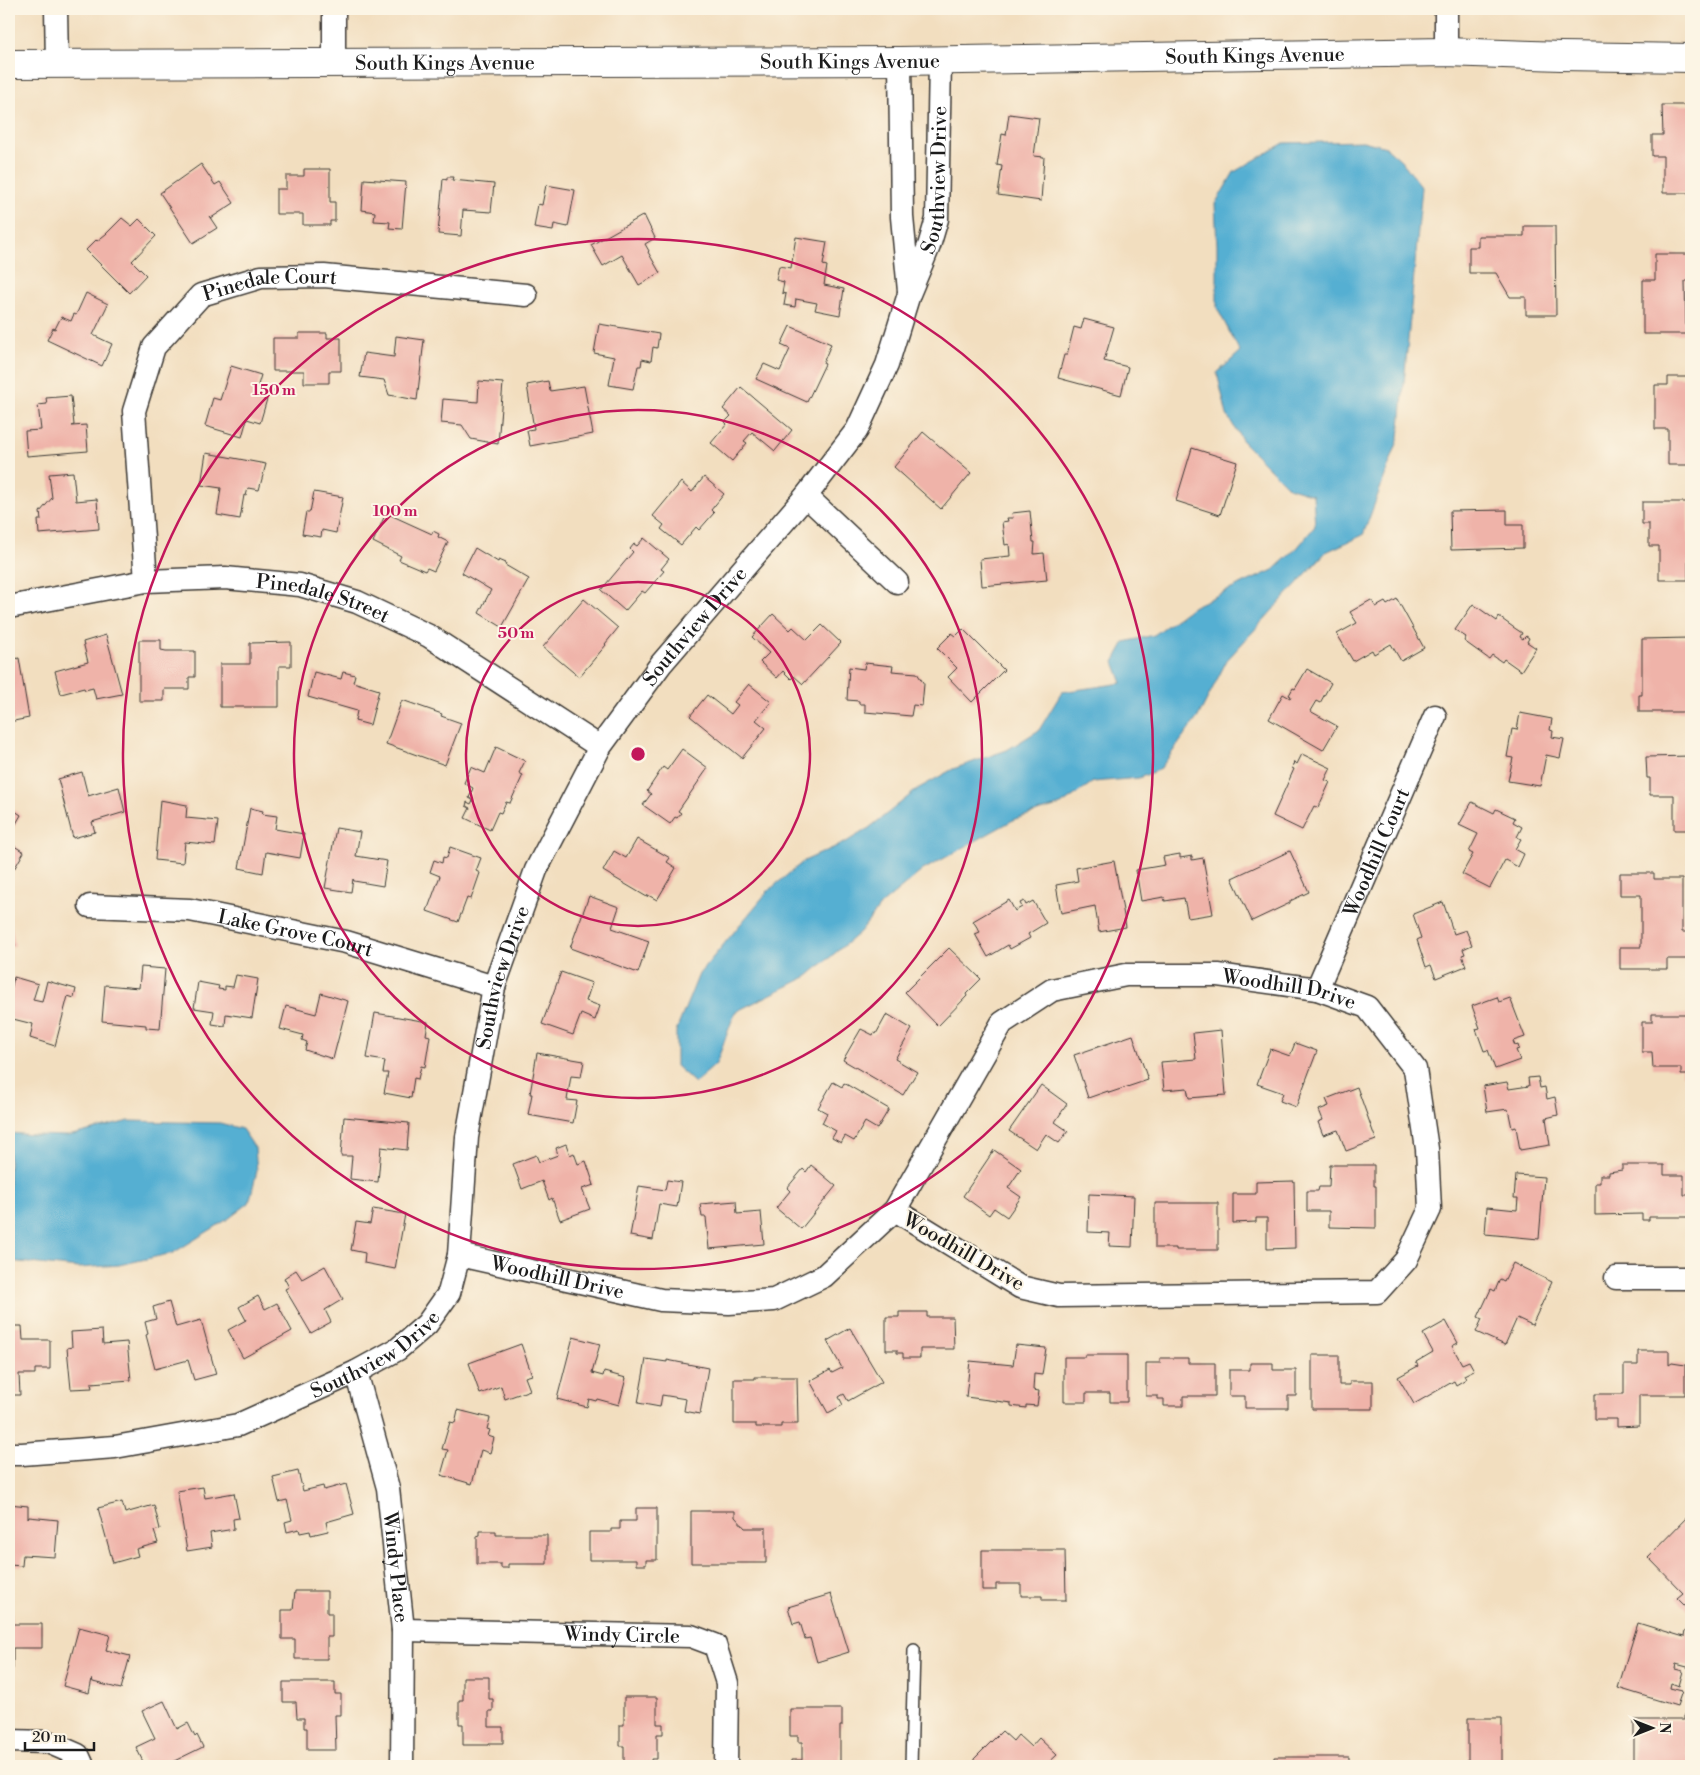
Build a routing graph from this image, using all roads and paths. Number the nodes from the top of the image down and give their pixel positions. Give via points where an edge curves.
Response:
1 (56, 9) edge
2 (334, 9) edge
3 (1446, 9) edge
4 (1446, 52) junction
5 (1691, 58) edge
6 (900, 61) junction
7 (940, 61) junction
8 (334, 63) junction
9 (9, 64) edge
10 (57, 64) junction
11 (909, 294) junction
12 (526, 295) dead end
13 (806, 496) junction
14 (146, 581) junction
15 (897, 582) dead end
16 (9, 607) edge
17 (1435, 716) dead end
18 (600, 747) junction
19 (90, 906) dead end
20 (494, 987) junction
21 (1317, 989) junction
22 (895, 1210) junction
23 (459, 1254) junction
24 (1616, 1278) dead end
25 (1691, 1278) edge
26 (356, 1372) junction
27 (9, 1454) edge
28 (403, 1630) junction
29 (914, 1650) dead end
30 (9, 1741) edge
31 (84, 1766) edge
32 (402, 1766) edge
33 (726, 1766) edge
34 (911, 1766) edge

1 - 10 street
2 - 8 street
3 - 4 street
4 - 5 street, South Kings Avenue
4 - 7 street, South Kings Avenue
6 - 7 street, South Kings Avenue
6 - 8 street, South Kings Avenue
6 - 11 street, Southview Drive via 902,217
7 - 11 street, Southview Drive via 937,219
8 - 10 street, South Kings Avenue
9 - 10 street, South Kings Avenue
11 - 13 street, Southview Drive via 888,365 857,430
12 - 14 street, Pinedale Court via 324,276 261,278 201,295 154,347 134,412
13 - 15 street
13 - 18 street, Southview Drive via 661,664
14 - 16 street, Pinedale Street
14 - 18 street, Pinedale Street via 225,578 300,585 357,602 429,636
17 - 21 street, Woodhill Court
18 - 20 street, Southview Drive via 536,870
19 - 20 street, Lake Grove Court via 190,910 346,942
20 - 23 street, Southview Drive via 467,1137
21 - 22 street, Woodhill Drive via 1218,975 1126,975 1052,990 1002,1023
21 - 22 street, Woodhill Drive via 1367,1007 1415,1069 1427,1149 1430,1209 1406,1260 1377,1292 1059,1296 1020,1287
22 - 23 street, Woodhill Drive via 824,1276 774,1300 729,1303 660,1300
23 - 26 street, Southview Drive via 449,1294 427,1324 398,1349
24 - 25 street
26 - 27 street, Southview Drive via 238,1425 115,1447
26 - 28 street, Windy Place via 388,1488
28 - 32 street, Windy Place
28 - 33 street, Windy Circle via 691,1636 715,1645 727,1683
29 - 34 lane
30 - 31 street via 48,1742 78,1755

